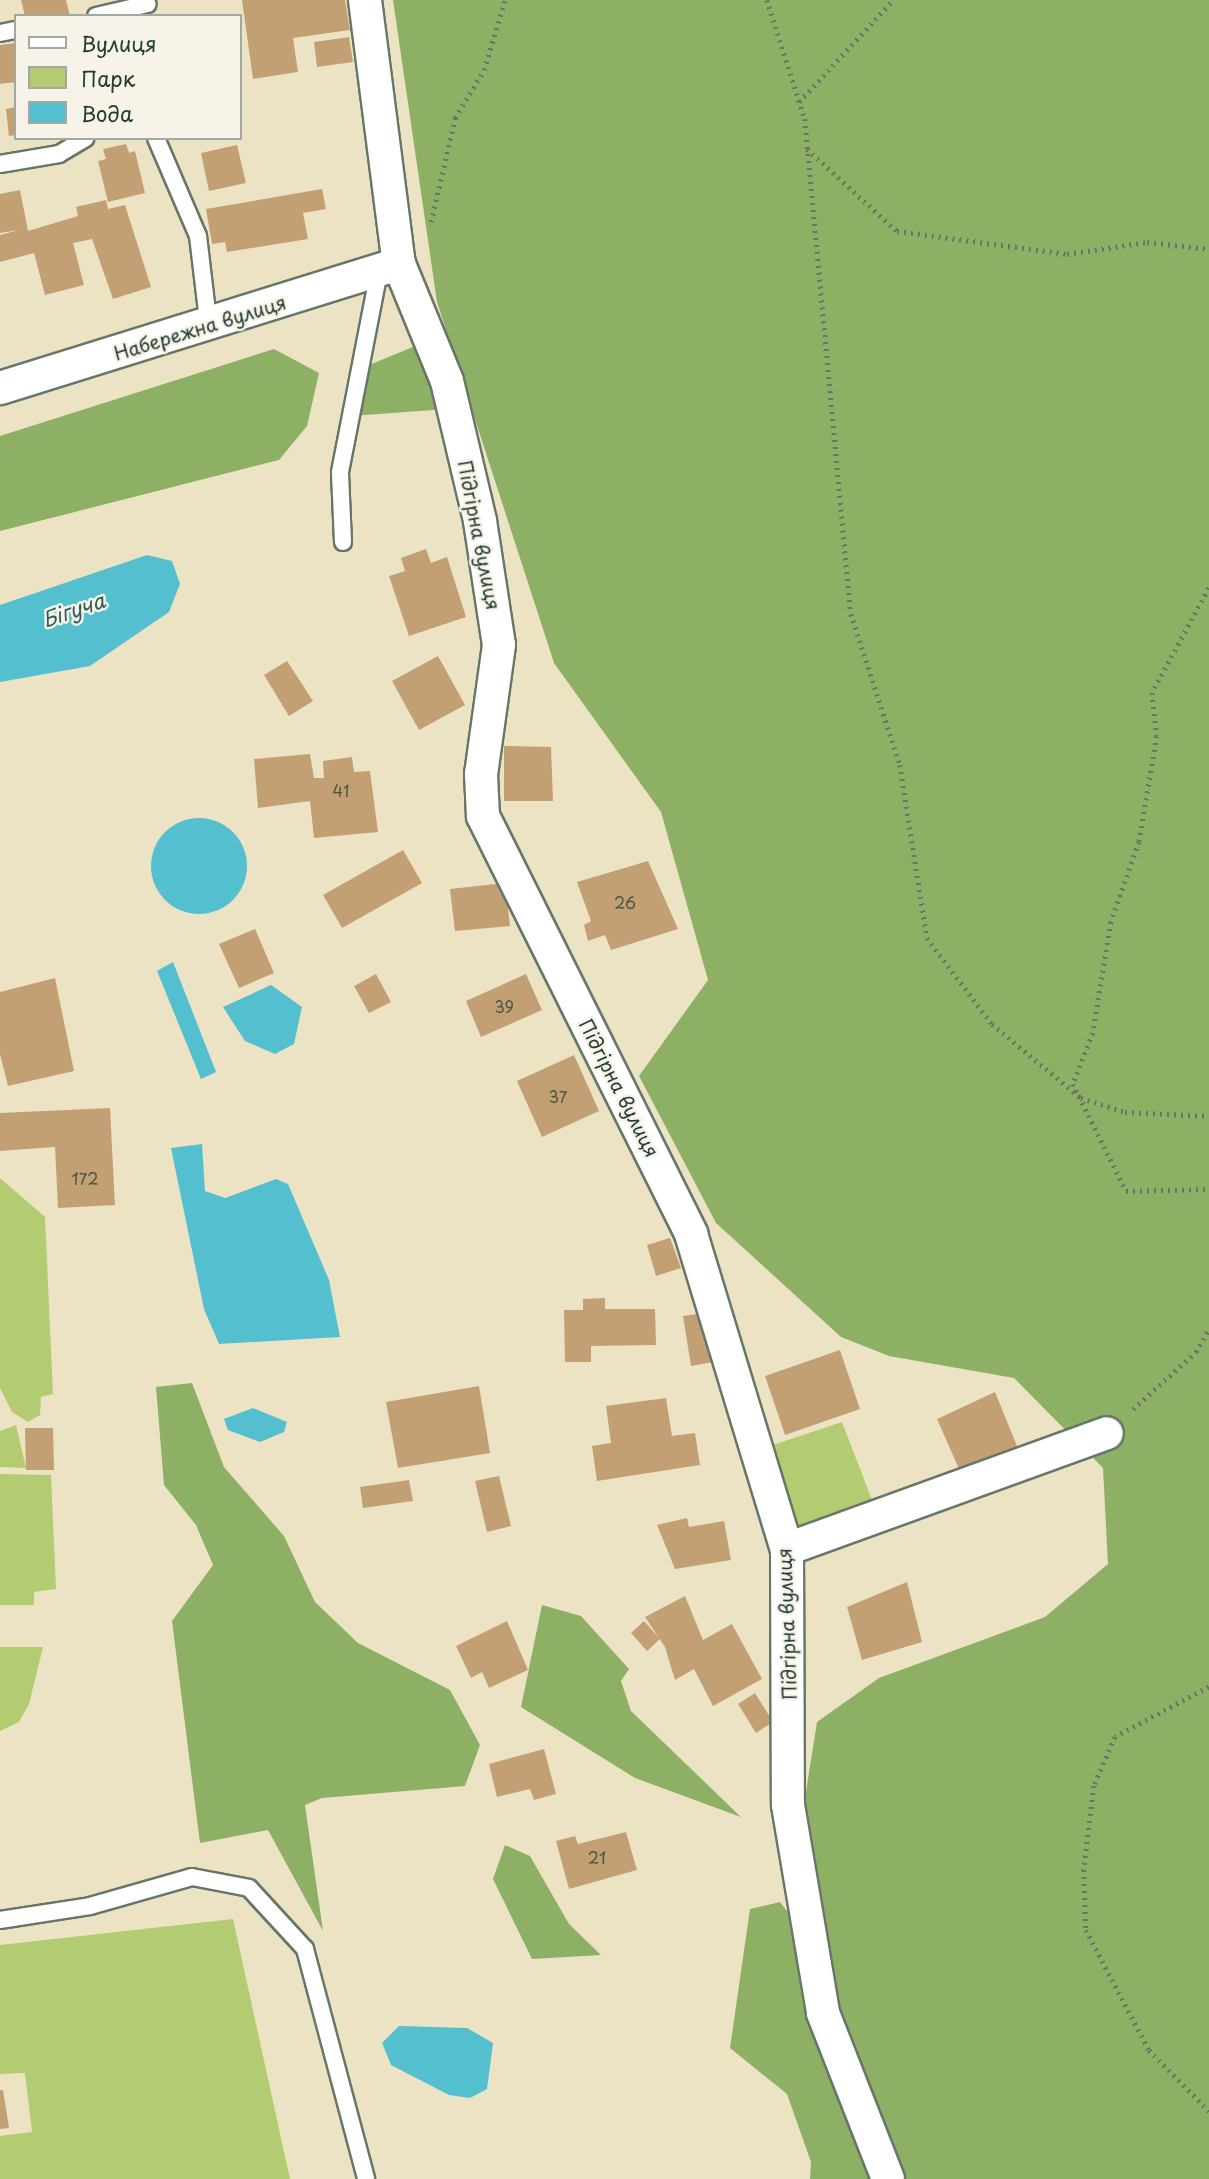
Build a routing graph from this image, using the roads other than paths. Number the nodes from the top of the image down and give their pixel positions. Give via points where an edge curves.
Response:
1 (365, 0) edge
2 (148, 4) dead end
3 (100, 12) edge
4 (83, 140) edge
5 (157, 140) edge
6 (0, 164) edge
7 (391, 261) junction
8 (209, 328) junction
9 (0, 388) edge
10 (343, 541) dead end
11 (1107, 1433) road end
12 (787, 1549) junction
13 (0, 1920) edge
14 (366, 2179) edge
15 (888, 2179) edge

1 - 7 street, Підгірна вулиця
2 - 3 lane
4 - 6 lane via 59,154
5 - 8 lane via 198,236
7 - 8 street, Набережна вулиця
7 - 10 lane via 340,472
7 - 12 street, Підгірна вулиця via 447,381 495,617 499,645 481,775 483,816 691,1234
8 - 9 street, Набережна вулиця
11 - 12 street
12 - 15 street, Підгірна вулиця via 788,1805 823,2013
13 - 14 lane via 90,1906 192,1877 249,1888 305,1950

